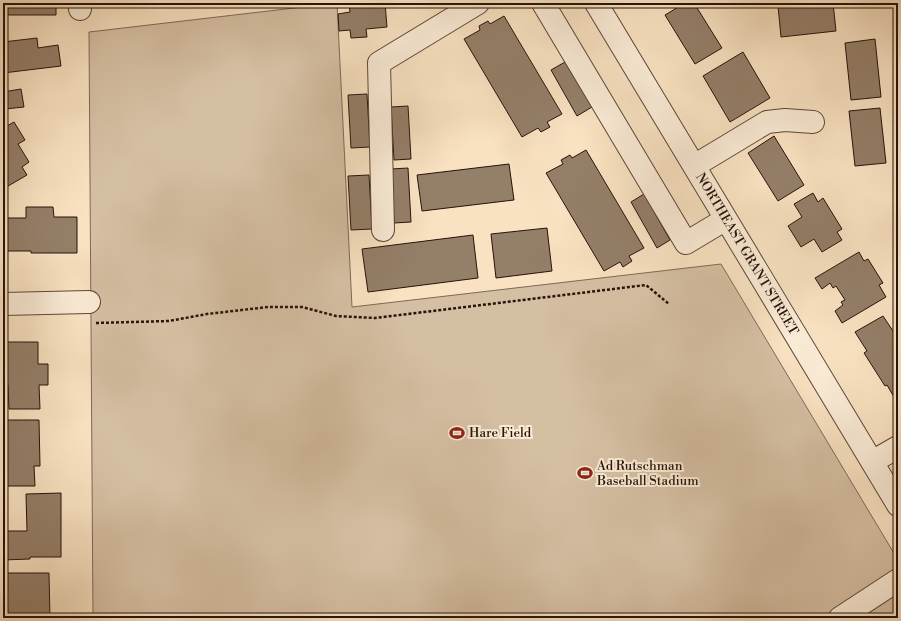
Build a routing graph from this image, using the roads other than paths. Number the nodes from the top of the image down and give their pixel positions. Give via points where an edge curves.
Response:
1 (478, 3) edge
2 (543, 3) edge
3 (596, 3) edge
4 (813, 122) dead end
5 (694, 166) junction
6 (726, 219) junction
7 (383, 230) dead end
8 (3, 304) edge
9 (91, 313) road end
10 (898, 447) edge
11 (872, 462) junction
12 (898, 505) edge
13 (898, 580) edge
14 (840, 618) edge

1 - 7 street via 379,63
2 - 6 street via 686,242
3 - 5 street, NORTHEAST GRANT STREET
4 - 5 street via 767,122
5 - 6 street, NORTHEAST GRANT STREET
6 - 11 street, NORTHEAST GRANT STREET
8 - 9 street
10 - 11 street
11 - 12 street, NORTHEAST GRANT STREET
13 - 14 street

